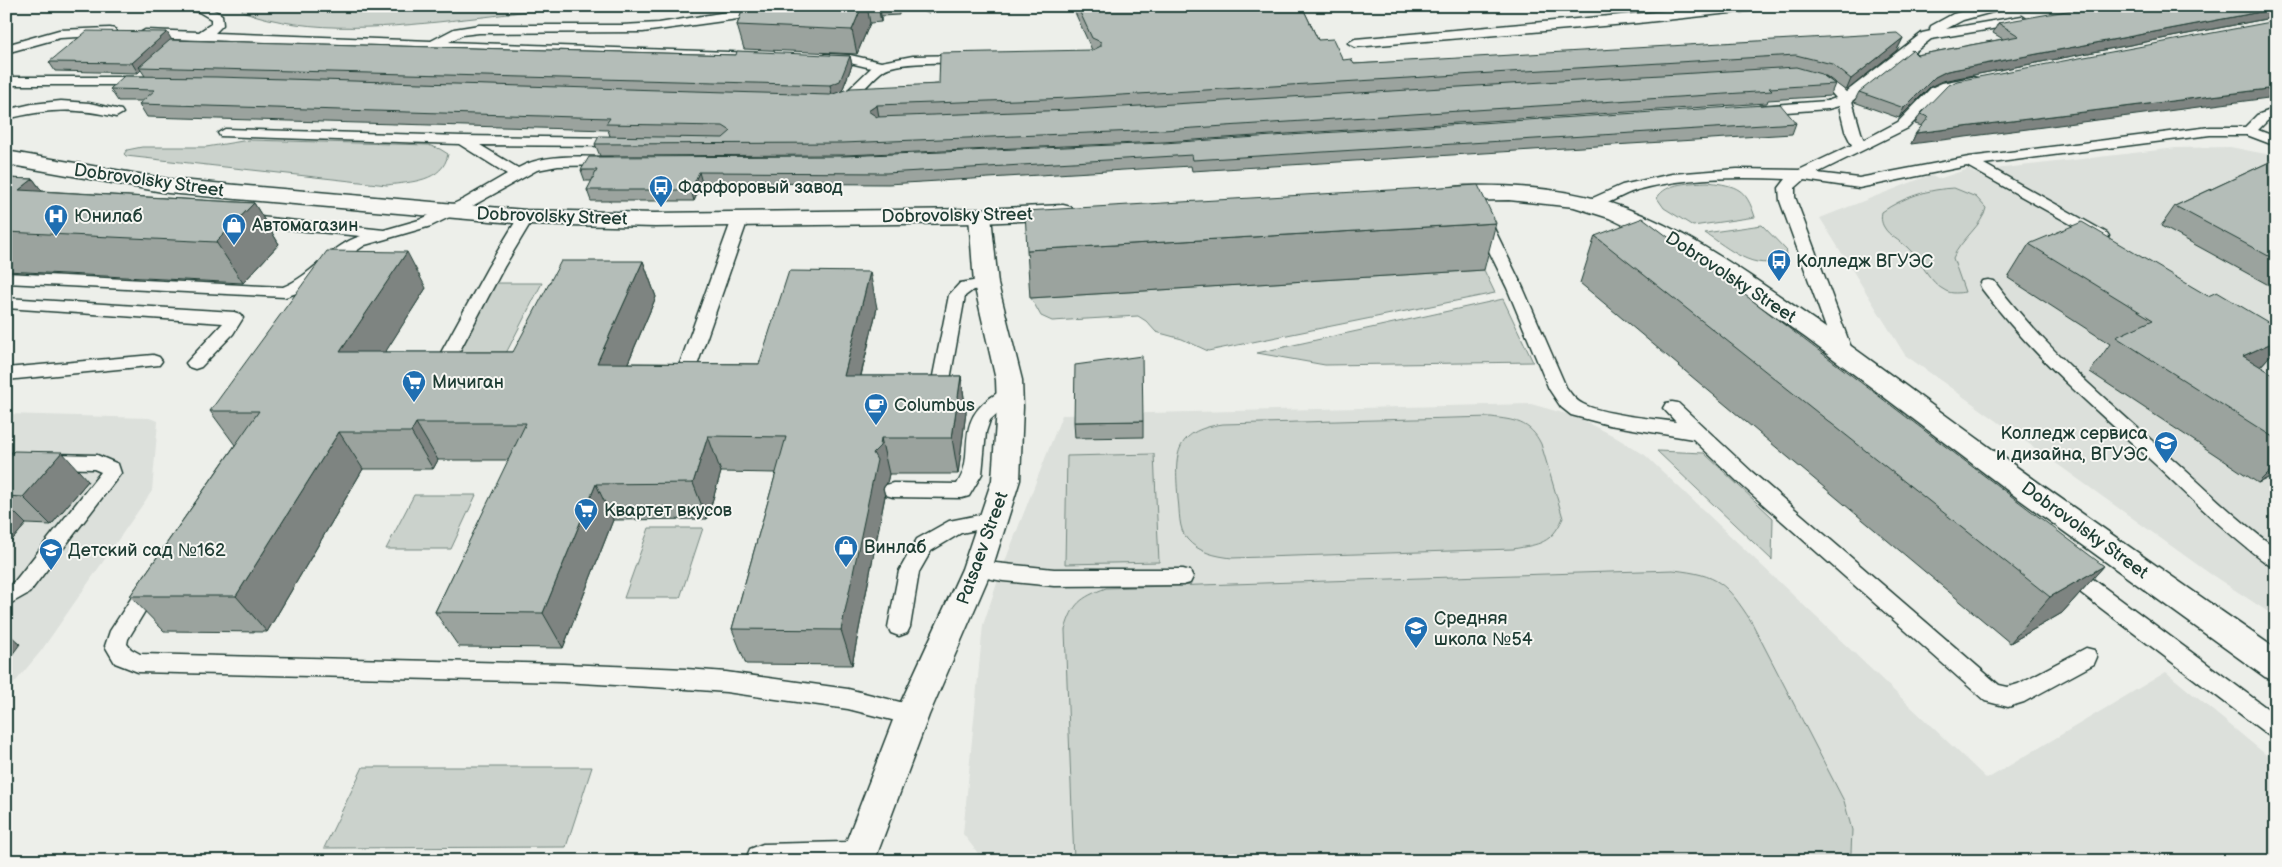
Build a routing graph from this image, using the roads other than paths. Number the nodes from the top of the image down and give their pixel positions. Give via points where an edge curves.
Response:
1 (188, 6) edge
2 (1758, 6) edge
3 (2000, 6) edge
4 (778, 10) edge
5 (2031, 18) edge
6 (203, 36) junction
7 (1927, 36) junction
8 (1355, 43) dead end
9 (434, 45) junction
10 (6, 49) edge
11 (764, 56) edge
12 (812, 57) edge
13 (978, 59) edge
14 (881, 66) junction
15 (1800, 74) edge
16 (1986, 78) edge
17 (6, 81) edge
18 (159, 82) edge
19 (1845, 100) junction
20 (826, 101) edge
21 (1748, 111) edge
22 (116, 112) dead end
23 (2276, 112) edge
24 (6, 116) edge
25 (2249, 131) junction
26 (225, 133) dead end
27 (2276, 134) edge
28 (462, 140) junction
29 (638, 142) edge
30 (2276, 142) edge
31 (1861, 147) junction
32 (6, 156) edge
33 (626, 161) edge
34 (1969, 161) junction
35 (517, 174) junction
36 (1802, 175) junction
37 (1467, 192) junction
38 (1422, 194) edge
39 (1591, 204) junction
40 (1084, 211) edge
41 (449, 212) junction
42 (980, 216) junction
43 (526, 217) junction
44 (231, 219) edge
45 (740, 219) junction
46 (385, 234) junction
47 (2112, 243) edge
48 (6, 278) edge
49 (986, 284) junction
50 (1988, 285) dead end
51 (6, 303) edge
52 (1842, 350) junction
53 (153, 361) dead end
54 (195, 363) dead end
55 (441, 369) edge
56 (6, 374) edge
57 (683, 380) edge
58 (939, 391) edge
59 (1010, 393) junction
60 (1672, 408) dead end
61 (1699, 433) junction
62 (6, 460) edge
63 (893, 490) dead end
64 (994, 520) junction
65 (2267, 542) edge
66 (2276, 558) edge
67 (2052, 560) edge
68 (164, 566) edge
69 (977, 570) junction
70 (1183, 577) dead end
71 (6, 598) edge
72 (898, 627) dead end
73 (2086, 657) dead end
74 (2276, 667) edge
75 (912, 715) junction
76 (2276, 728) edge
77 (858, 860) edge
78 (763, 861) edge

1 - 6 lane via 203,9 217,18 217,25
2 - 8 lane via 1638,20
3 - 7 lane via 1958,18
4 - 9 lane via 642,28 479,29 459,32
5 - 7 lane
6 - 9 lane
6 - 10 lane via 59,34
7 - 19 lane
9 - 11 lane
12 - 14 lane via 850,58
13 - 14 lane via 913,60
14 - 20 lane via 850,96
15 - 19 lane via 1834,87
16 - 31 lane via 1936,91 1903,125
17 - 18 lane
19 - 21 lane via 1828,105
19 - 31 lane via 1852,129
22 - 24 lane via 98,107 40,106
23 - 25 lane via 2262,118
25 - 27 lane
25 - 30 lane
25 - 34 lane via 2210,131
26 - 28 lane
28 - 29 lane
28 - 35 lane
31 - 36 lane
32 - 41 main road, Dobrovolsky Street via 168,186
33 - 35 lane via 558,162 533,166
34 - 36 lane via 1859,183
34 - 47 lane
35 - 41 lane
36 - 39 lane via 1751,174 1669,180 1634,186
36 - 52 lane via 1788,185 1788,201
37 - 38 main road, Dobrovolsky Street
37 - 39 main road, Dobrovolsky Street via 1533,193
37 - 61 lane via 1515,288 1558,389 1567,402 1578,410 1609,418
39 - 52 main road, Dobrovolsky Street via 1670,236 1703,266
40 - 42 main road, Dobrovolsky Street
41 - 43 main road, Dobrovolsky Street
41 - 46 lane via 425,223
42 - 45 main road, Dobrovolsky Street
42 - 49 main road, Patsaev Street
43 - 45 main road, Dobrovolsky Street
43 - 55 lane
44 - 46 lane
45 - 57 lane
46 - 48 lane via 359,242 305,284 285,292
49 - 58 lane via 967,286 957,295
49 - 59 main road, Patsaev Street
50 - 65 lane via 2008,315 2112,415
51 - 54 lane via 234,318 227,330
52 - 74 main road, Dobrovolsky Street via 1951,433
53 - 56 lane
59 - 63 lane via 987,410 979,422 972,480 962,491
59 - 64 main road, Patsaev Street via 1006,480
60 - 61 lane
61 - 73 lane via 1992,694 2008,697 2024,692
62 - 71 lane via 97,462 111,468 111,473 22,587
64 - 69 main road, Patsaev Street
64 - 72 lane via 956,526 924,545 909,571
65 - 66 lane
67 - 76 lane
68 - 75 lane via 118,637 116,646 123,656 138,663 564,673 716,681 848,699
69 - 70 lane via 1071,580
69 - 75 main road, Patsaev Street
75 - 77 main road, Patsaev Street
77 - 78 main road

